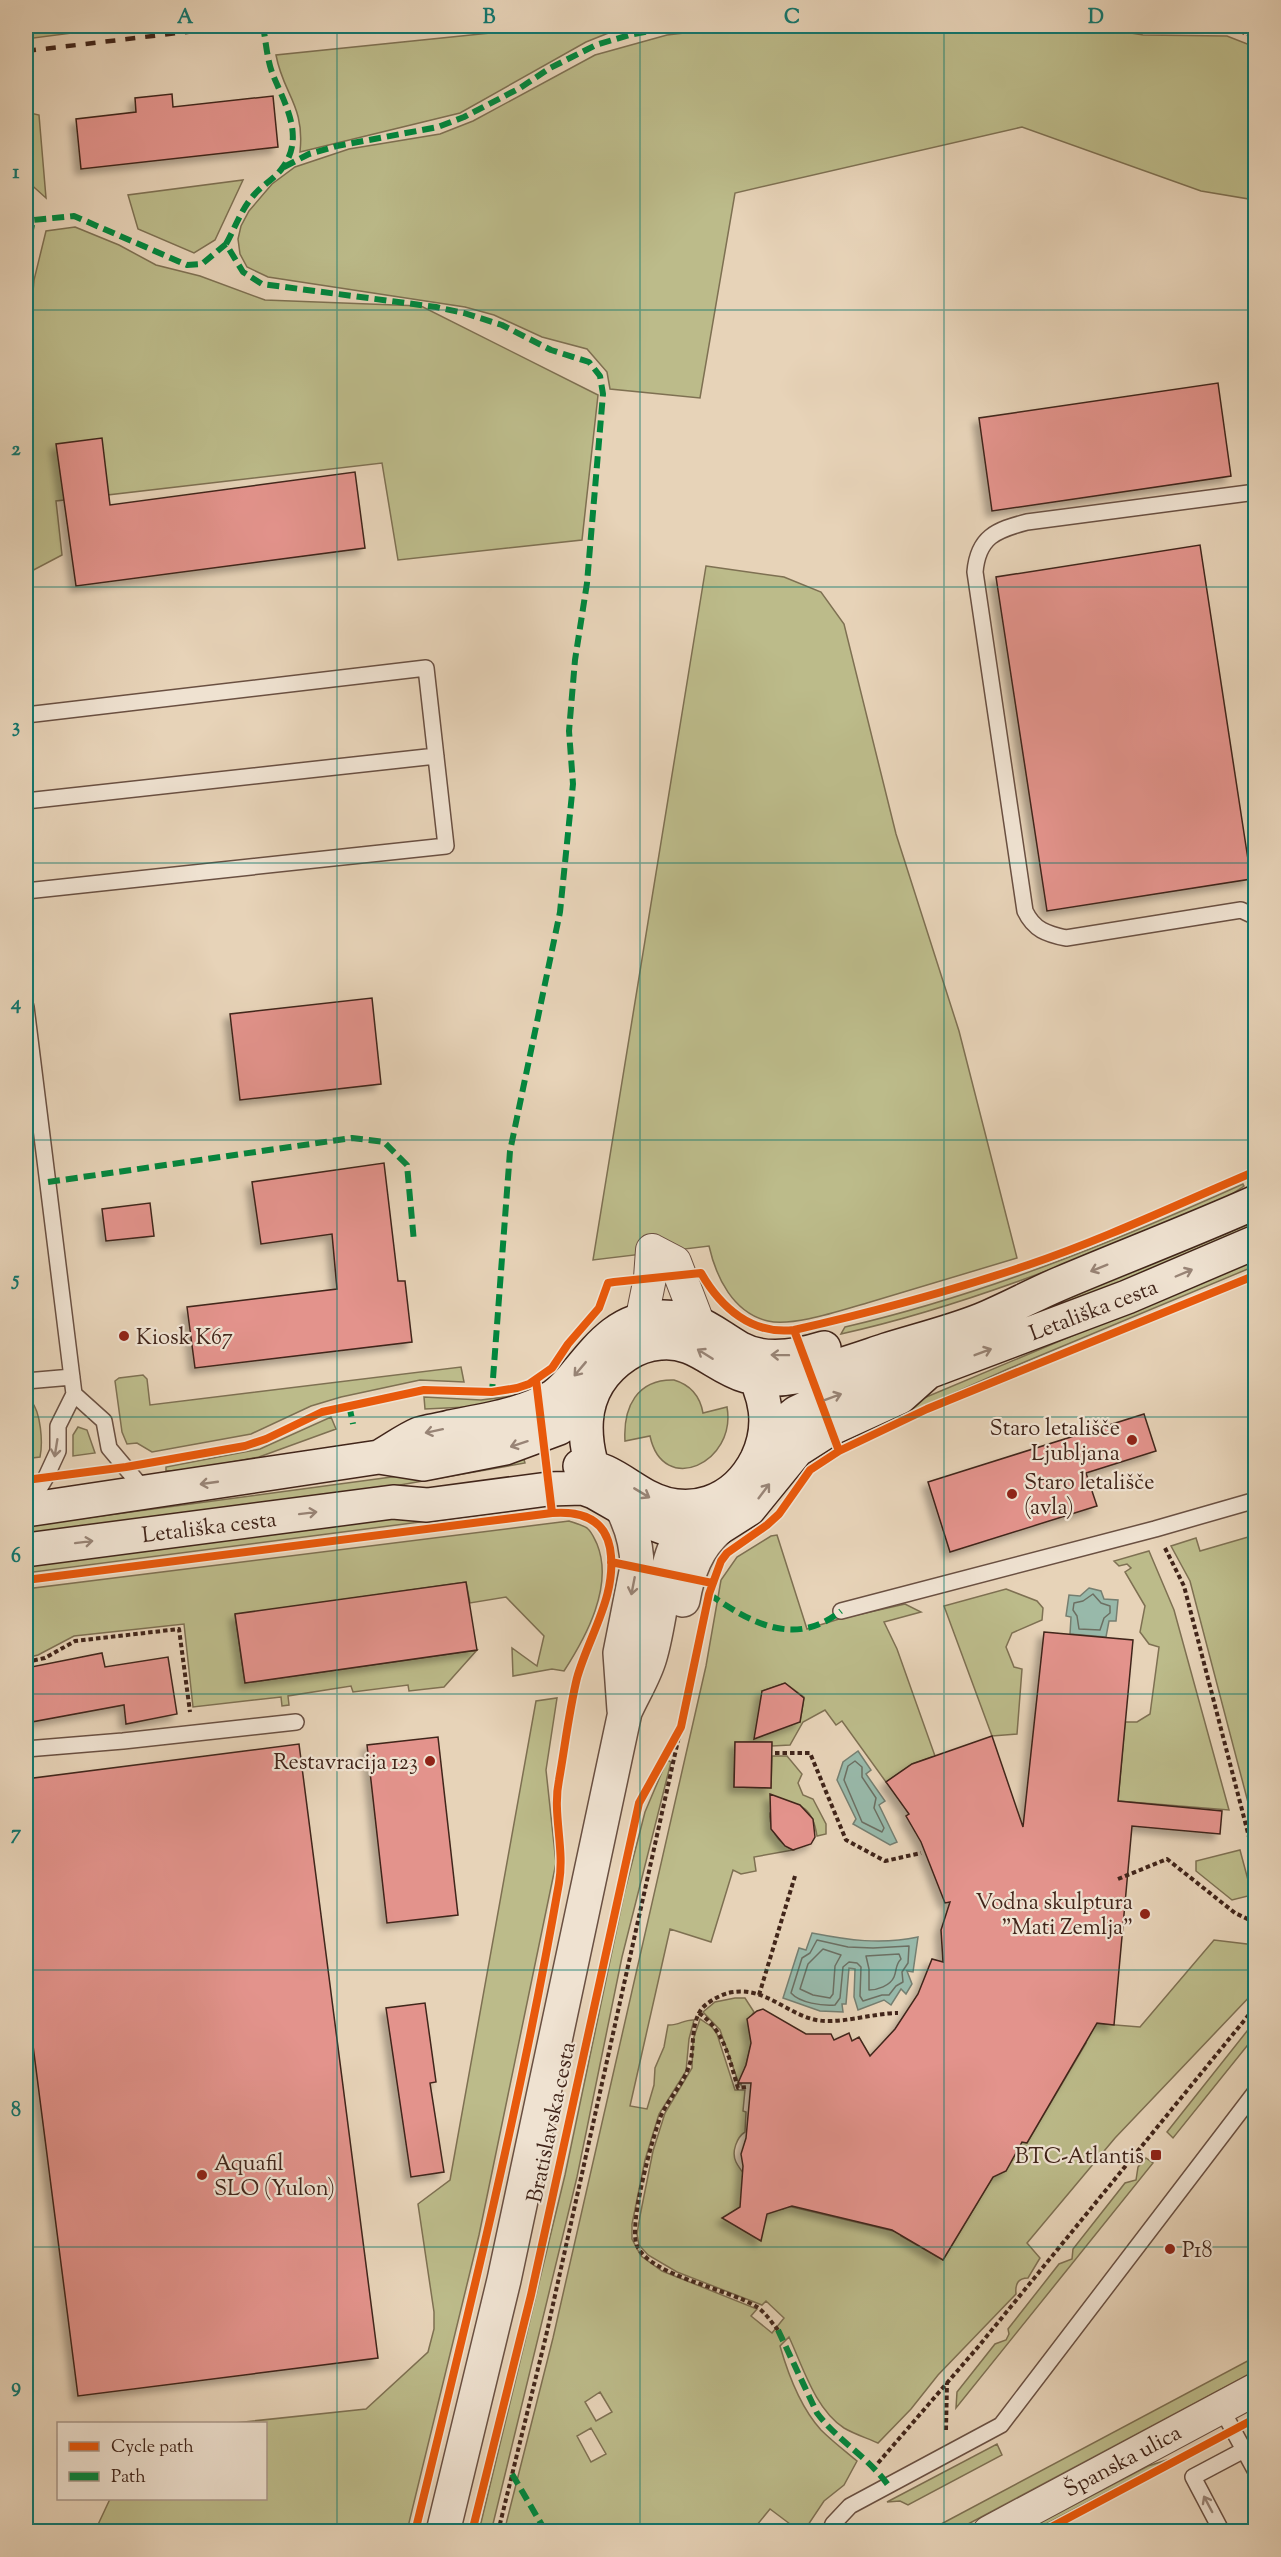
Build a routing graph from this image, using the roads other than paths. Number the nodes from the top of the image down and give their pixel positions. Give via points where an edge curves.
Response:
1 (1256, 492) edge
2 (26, 715) edge
3 (436, 756) junction
4 (26, 801) edge
5 (26, 891) edge
6 (1256, 918) edge
7 (26, 1007) edge
8 (1256, 1202) edge
9 (1256, 1242) edge
10 (1060, 1284) junction
11 (698, 1322) junction
12 (632, 1333) junction
13 (740, 1348) junction
14 (928, 1372) junction
15 (72, 1377) junction
16 (758, 1380) junction
17 (26, 1381) edge
18 (74, 1394) junction
19 (588, 1406) junction
20 (766, 1437) junction
21 (379, 1457) junction
22 (590, 1466) junction
23 (146, 1492) junction
24 (1256, 1500) edge
25 (393, 1502) junction
26 (613, 1503) junction
27 (26, 1509) edge
28 (700, 1522) junction
29 (26, 1550) edge
30 (841, 1611) dead end
31 (625, 1712) junction
32 (296, 1722) dead end
33 (26, 1749) edge
34 (1256, 2091) edge
35 (1256, 2389) edge
36 (1221, 2408) junction
37 (1244, 2450) junction
38 (1256, 2472) edge
39 (443, 2532) edge
40 (830, 2532) edge
41 (989, 2532) edge
42 (1222, 2532) edge

1 - 6 lane via 1027,522 983,543 976,555 975,572 1025,911 1031,923 1046,934 1066,938 1241,910
2 - 3 lane via 426,668
3 - 4 lane
3 - 5 lane via 446,846
7 - 15 lane
8 -> 10 main road, Letališka cesta
14 -> 9 main road, Letališka cesta via 1127,1297
10 -> 13 main road, Letališka cesta via 803,1354 760,1354
10 - 16 main road, Letališka cesta via 981,1320 910,1343 810,1374
11 - 12 main road, Letališka cesta via 659,1317
11 - 12 street via 675,1263 652,1250 650,1278
11 - 13 main road, Letališka cesta
16 -> 12 main road, Letališka cesta via 678,1342 651,1344
12 - 19 main road, Letališka cesta
12 -> 21 main road, Letališka cesta via 604,1341 569,1383 538,1405 419,1434
13 - 16 main road, Letališka cesta
20 -> 14 main road, Letališka cesta via 796,1413 821,1401 890,1376
28 -> 14 main road, Letališka cesta via 749,1509 797,1450 830,1429 900,1397
15 - 17 lane
15 - 18 lane
16 - 20 main road, Letališka cesta via 766,1409
18 - 23 lane via 104,1421 109,1448
18 -> 27 lane via 58,1426 58,1451
19 -> 21 main road, Letališka cesta via 559,1428 505,1448 423,1464
19 - 22 main road, Letališka cesta via 585,1428
20 - 28 main road, Letališka cesta via 744,1479
21 -> 23 main road, Letališka cesta
22 - 25 main road, Letališka cesta via 426,1488
22 - 26 main road, Letališka cesta
22 -> 28 main road, Letališka cesta via 656,1500 683,1507
23 - 27 main road, Letališka cesta
24 - 30 lane
25 - 26 main road, Letališka cesta via 427,1505 569,1487 584,1488
29 -> 25 main road, Letališka cesta
26 - 28 main road, Letališka cesta via 654,1525
26 -> 31 main road, Bratislavska cesta via 630,1523 637,1555 620,1653
28 - 31 main road, Bratislavska cesta via 675,1544 650,1658
31 - 39 main road, Bratislavska cesta via 504,2280
32 - 33 lane
34 - 40 lane via 1001,2425 850,2506
35 - 36 street, Španska ulica
36 - 37 lane
36 - 41 street, Španska ulica
37 - 38 lane
42 -> 37 lane via 1193,2477

